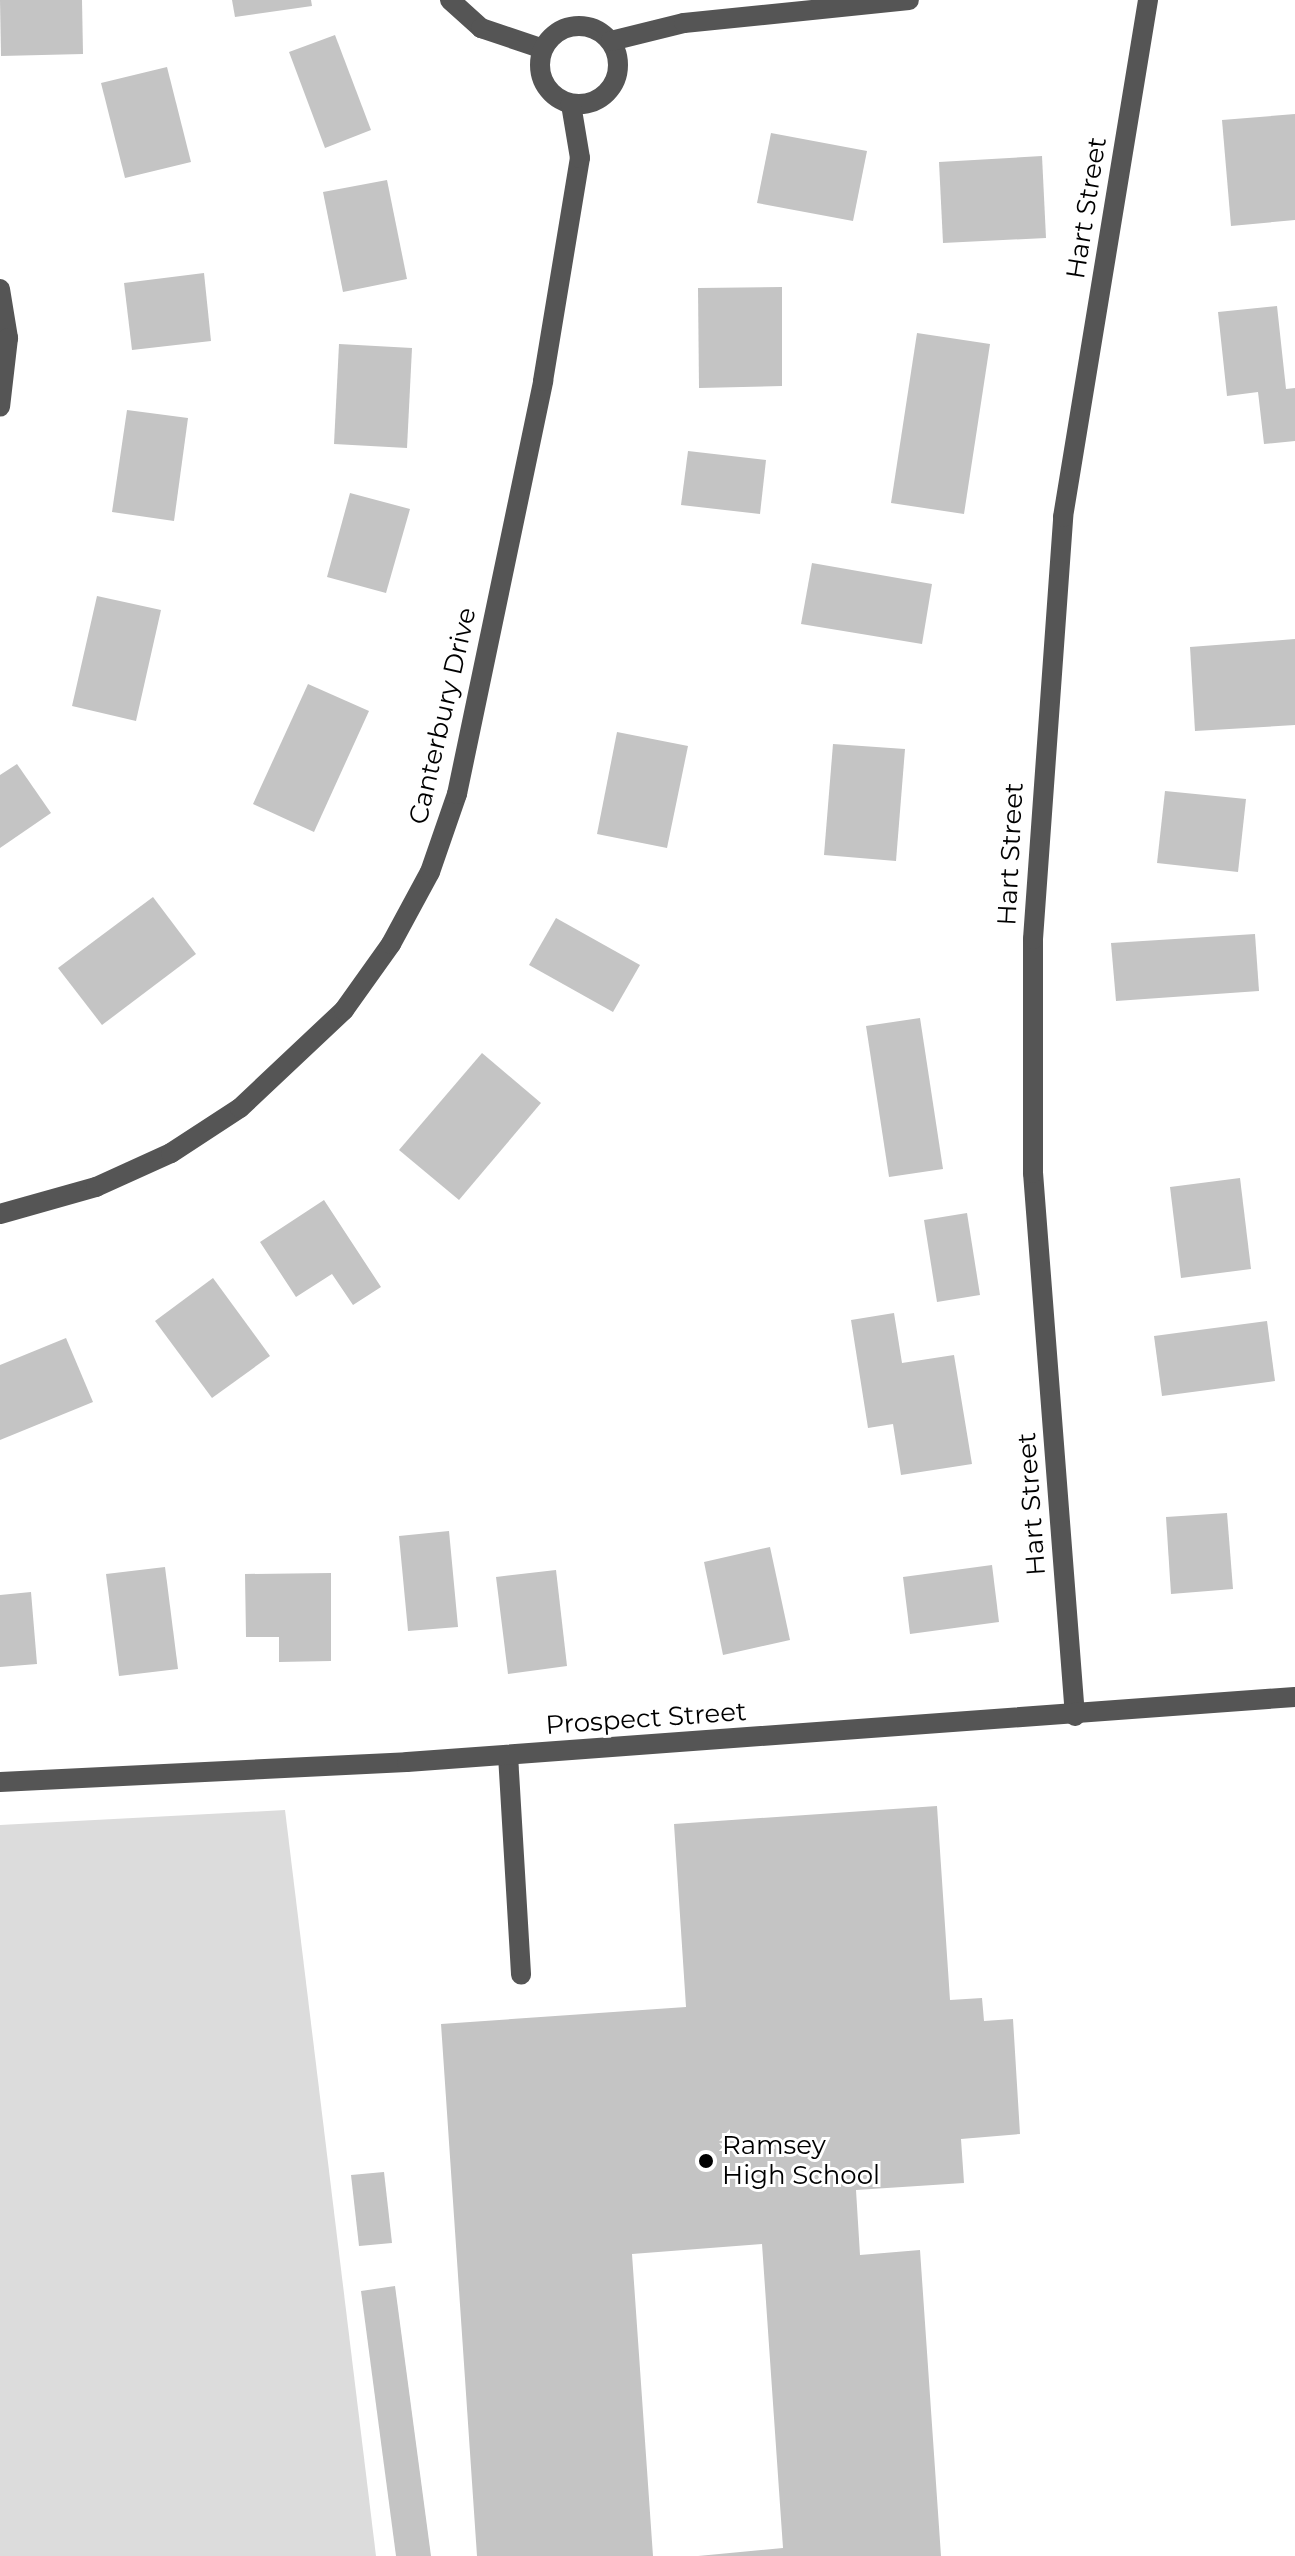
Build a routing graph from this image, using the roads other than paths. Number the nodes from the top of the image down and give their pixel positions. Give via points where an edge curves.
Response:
1 (450, 0) edge
2 (909, 0) edge
3 (1148, 0) edge
4 (611, 41) junction
5 (543, 49) junction
6 (571, 104) junction
7 (0, 289) edge
8 (0, 407) edge
9 (0, 1214) edge
10 (1295, 1697) edge
11 (1075, 1716) junction
12 (508, 1755) junction
13 (0, 1782) edge
14 (521, 1975) dead end

1 - 5 street via 481,28
2 - 4 street via 684,23
3 - 11 street, Hart Street via 1063,517 1033,939 1033,1173
4 - 5 street via 575,26
4 - 6 street via 616,80 598,100
5 - 6 street via 544,83
6 - 9 street, Canterbury Drive via 580,158 543,381 457,794 430,872 391,944 344,1010 240,1108 171,1153 96,1187
7 - 8 street via 8,338
10 - 11 street, Prospect Street
11 - 12 street, Prospect Street
12 - 13 street, Prospect Street
12 - 14 street

